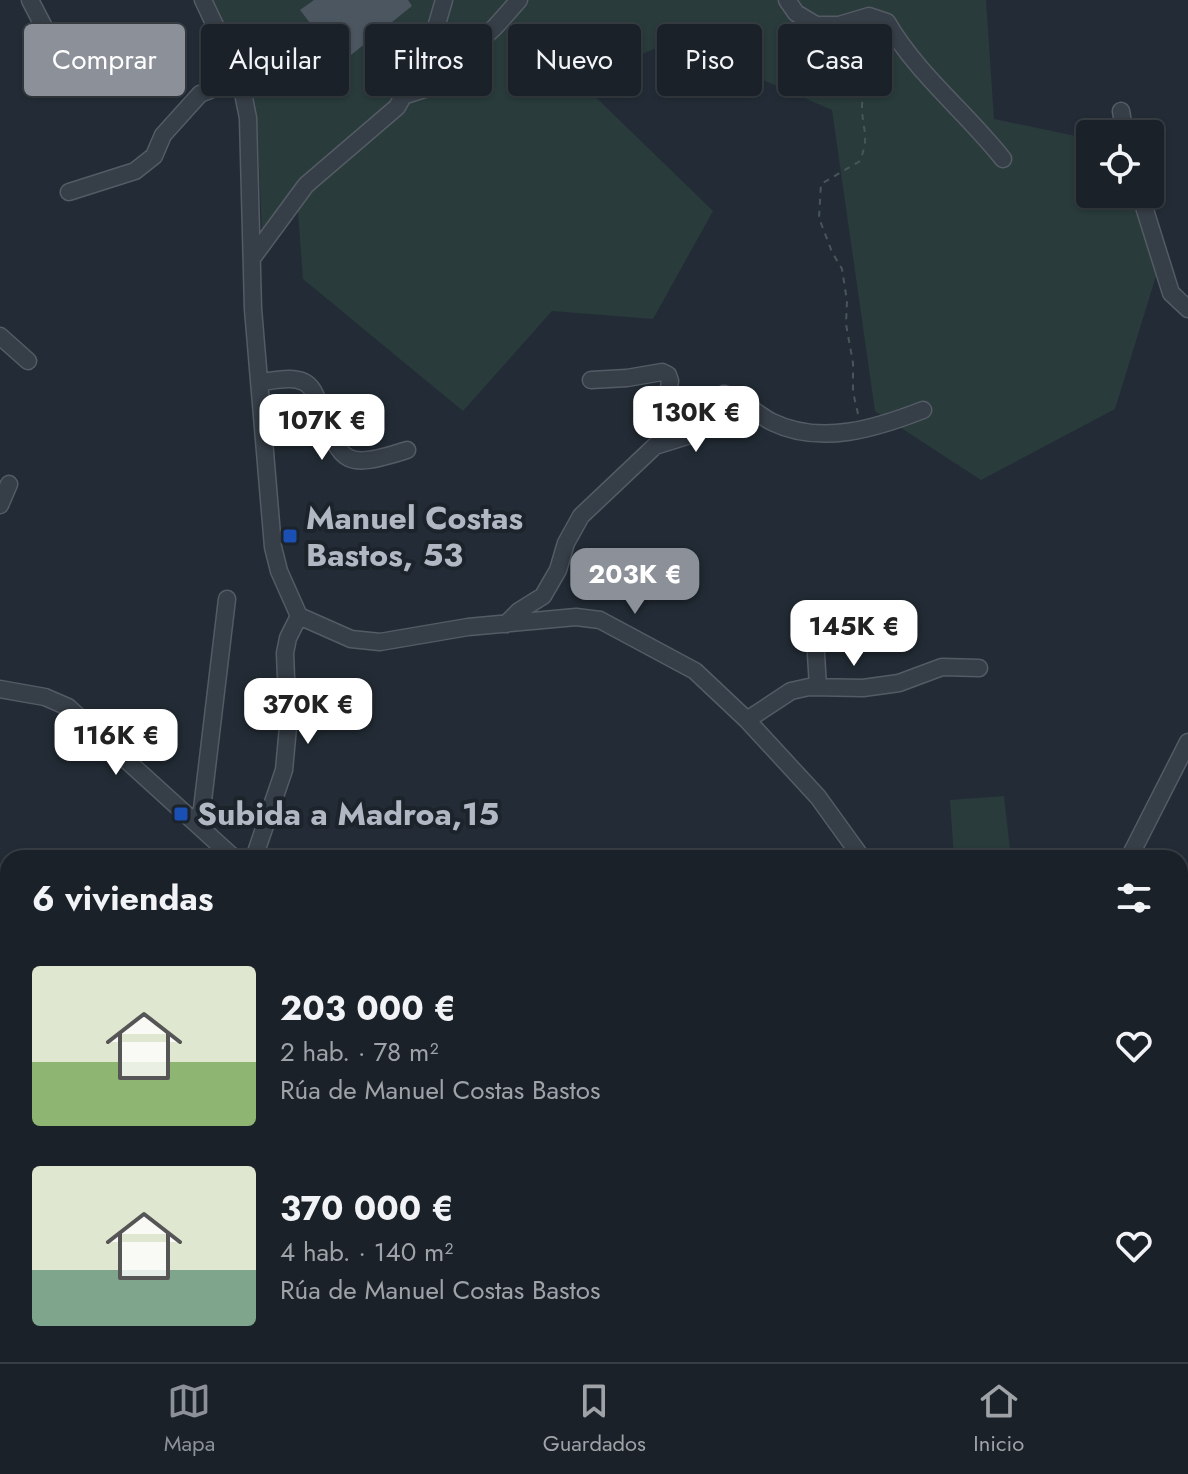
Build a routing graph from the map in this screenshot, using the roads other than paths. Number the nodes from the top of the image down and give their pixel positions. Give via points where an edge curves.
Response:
1 (30, 0) edge
2 (203, 0) edge
3 (444, 0) edge
4 (519, 0) edge
5 (787, 0) edge
6 (42, 24) edge
7 (214, 24) edge
8 (437, 24) edge
9 (492, 30) edge
10 (201, 94) edge
11 (244, 96) edge
12 (403, 96) edge
13 (1121, 111) dead end
14 (1123, 120) edge
15 (1003, 159) dead end
16 (69, 192) dead end
17 (1144, 208) edge
18 (253, 257) junction
19 (1188, 309) edge
20 (0, 336) edge
21 (28, 361) dead end
22 (591, 380) dead end
23 (260, 382) junction
24 (923, 410) dead end
25 (661, 444) junction
26 (407, 450) dead end
27 (9, 484) dead end
28 (0, 505) edge
29 (227, 599) dead end
30 (299, 616) junction
31 (506, 624) junction
32 (815, 638) dead end
33 (979, 668) dead end
34 (818, 687) junction
35 (0, 689) edge
36 (747, 720) junction
37 (1188, 742) edge
38 (196, 823) junction
39 (225, 850) edge
40 (257, 850) edge
41 (856, 850) edge
42 (1133, 850) edge

1 - 6 street
2 - 7 street
3 - 8 street
4 - 9 street
5 - 15 street via 816,25 869,16 887,22 905,52
10 - 16 street via 163,135 154,156 135,171
11 - 18 street
12 - 18 street via 383,120 306,185
13 - 14 street
17 - 19 street via 1171,293
18 - 23 street
20 - 21 street
22 - 25 street via 668,375
23 - 26 street via 306,382 343,457 373,460
23 - 30 street via 273,547
24 - 25 street via 864,430 816,432 772,422 724,394 687,436
25 - 31 street via 581,516 543,596
27 - 28 street
29 - 38 street via 202,809
30 - 31 street via 369,642
30 - 40 street via 285,653 284,770
31 - 36 street via 576,617 600,620 682,663
32 - 34 street
33 - 34 street via 942,667 899,683 863,688
34 - 36 street via 791,691
35 - 38 street via 68,707
36 - 41 street via 818,797
37 - 42 street
38 - 39 street

